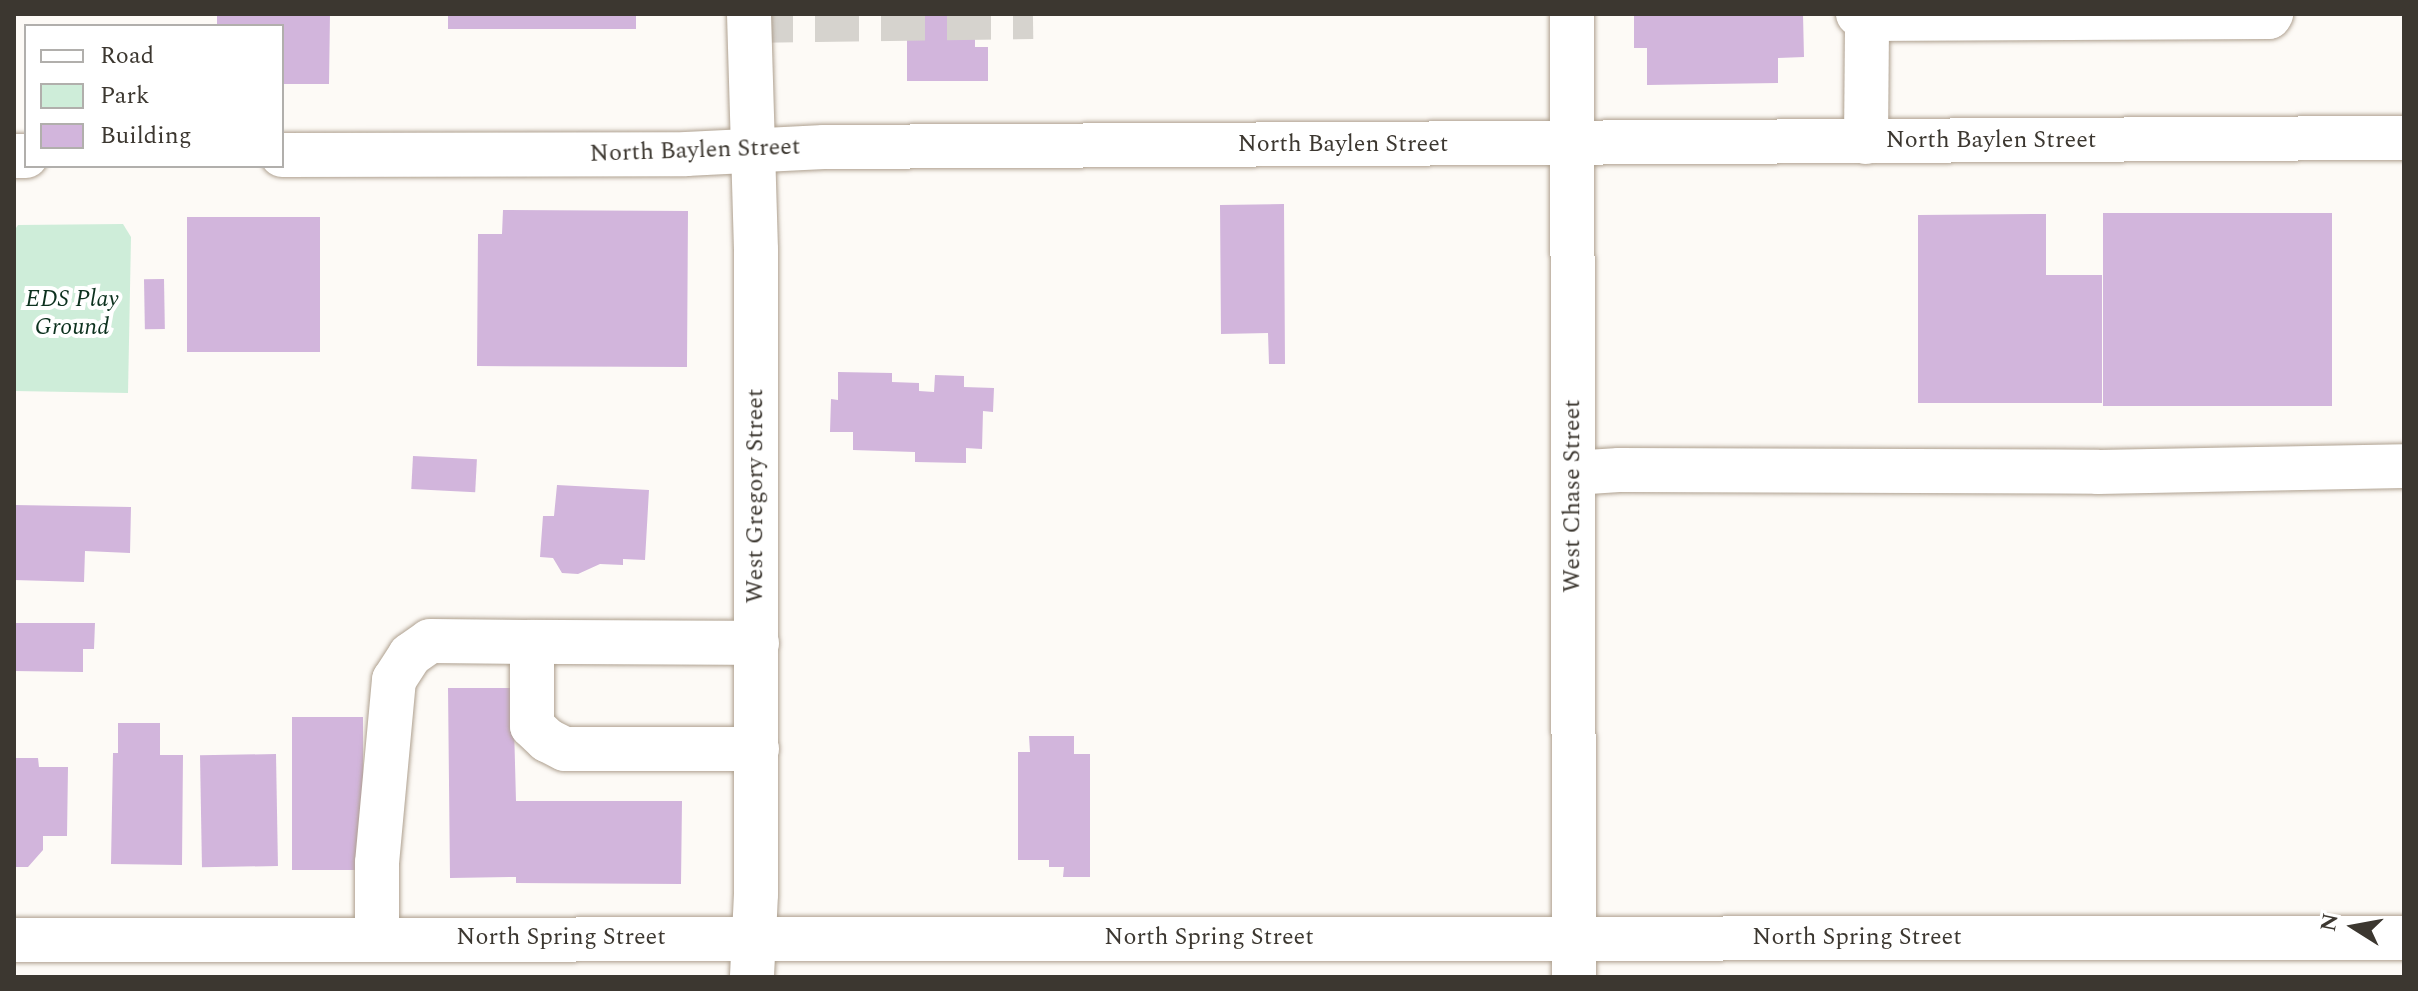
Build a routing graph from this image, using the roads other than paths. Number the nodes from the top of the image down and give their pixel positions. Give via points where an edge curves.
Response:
1 (749, 14) edge
2 (1572, 14) edge
3 (2271, 14) edge
4 (1862, 17) edge
5 (2404, 138) edge
6 (1866, 142) junction
7 (1572, 144) junction
8 (752, 151) junction
9 (284, 155) edge
10 (2404, 466) edge
11 (1573, 473) junction
12 (532, 642) junction
13 (757, 643) junction
14 (757, 749) junction
15 (2404, 938) edge
16 (377, 939) junction
17 (14, 940) edge
18 (753, 958) edge
19 (1574, 958) edge

1 - 8 street, West Gregory Street
2 - 7 street, West Chase Street
3 - 4 street
4 - 6 street
5 - 6 street, North Baylen Street
6 - 7 street, North Baylen Street
7 - 8 street, North Baylen Street
7 - 11 street, West Chase Street
8 - 9 street, North Baylen Street
8 - 13 street, West Gregory Street
10 - 11 street
11 - 19 street, West Chase Street
12 - 13 street
12 - 14 street via 532,726 565,749
12 - 16 street via 430,641 410,655 394,680 377,863
13 - 14 street, West Gregory Street
14 - 18 street, West Gregory Street
15 - 19 street, North Spring Street
16 - 17 street, North Spring Street
16 - 18 street, North Spring Street
18 - 19 street, North Spring Street

